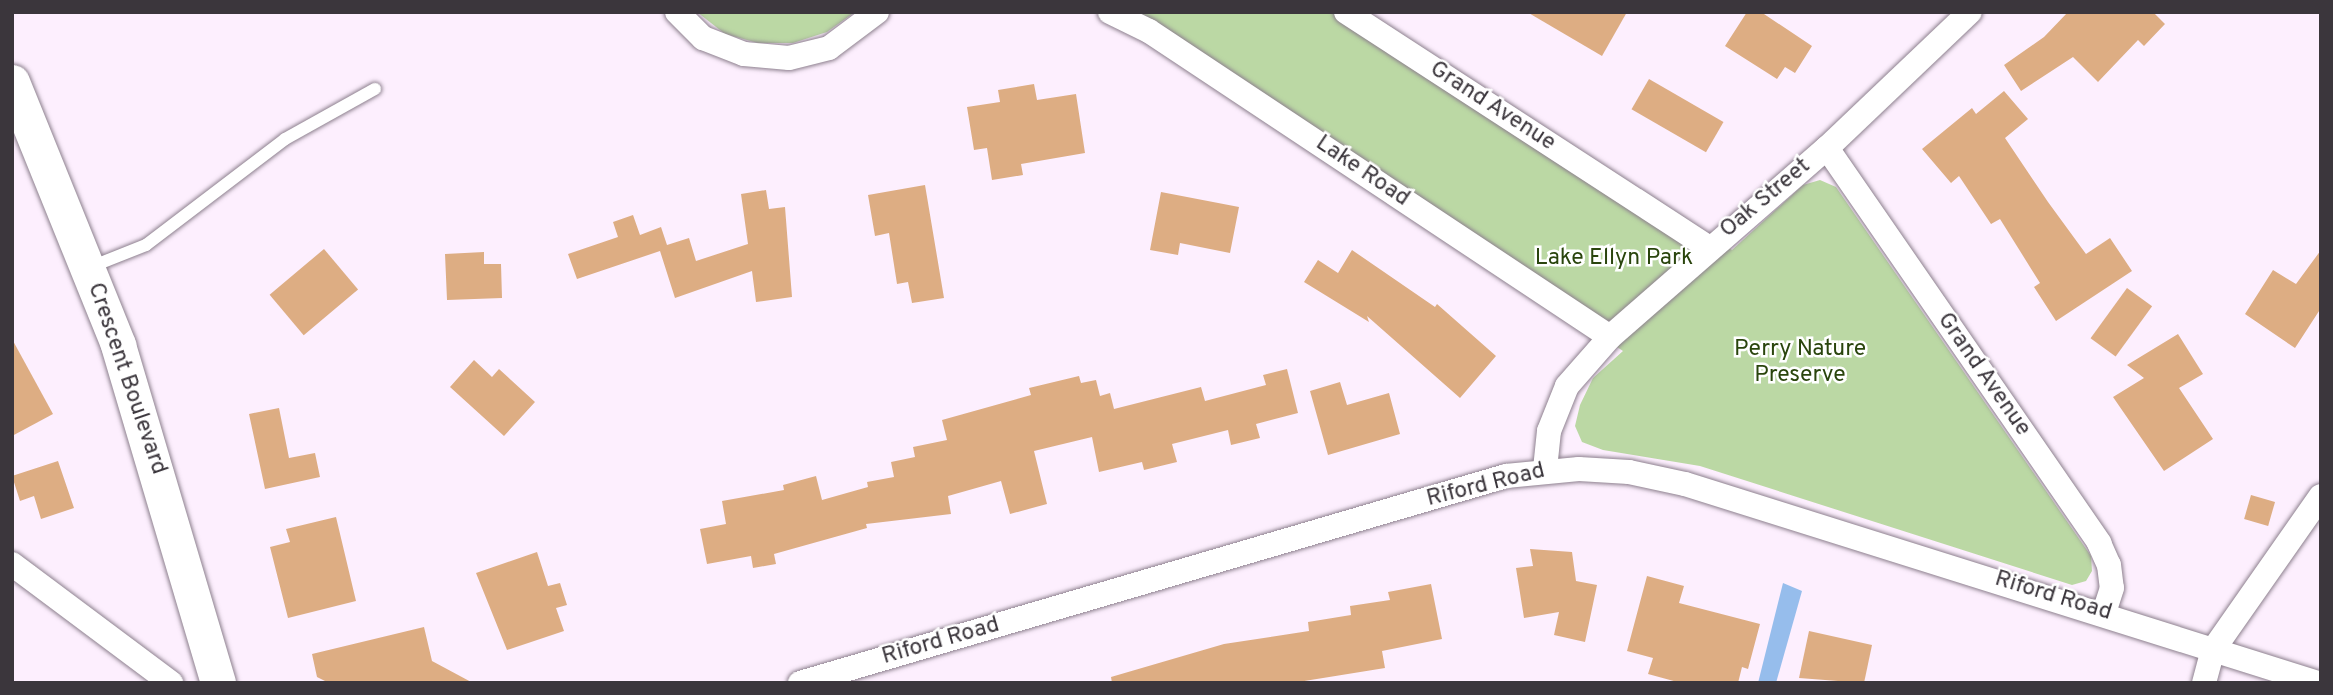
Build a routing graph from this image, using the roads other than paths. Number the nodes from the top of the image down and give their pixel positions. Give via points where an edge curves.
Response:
1 (677, 12) edge
2 (877, 12) edge
3 (1110, 12) edge
4 (1346, 12) edge
5 (1970, 12) edge
6 (12, 82) edge
7 (375, 89) dead end
8 (1827, 148) junction
9 (1708, 247) junction
10 (88, 268) junction
11 (1610, 337) junction
12 (1545, 469) junction
13 (2321, 496) edge
14 (12, 564) edge
15 (2104, 612) junction
16 (2213, 650) junction
17 (171, 683) edge
18 (218, 683) edge
19 (800, 683) edge
20 (2204, 683) edge
21 (2318, 683) edge

1 - 2 street via 703,38 744,54 789,58 828,48
3 - 11 street, Lake Road via 1149,31
4 - 9 street, Grand Avenue
5 - 8 street, Oak Street
6 - 10 street, Crescent Boulevard
7 - 10 lane via 285,139 146,245
8 - 9 street, Oak Street
8 - 15 street, Grand Avenue via 2099,543 2112,588
9 - 11 street, Oak Street
10 - 18 street, Crescent Boulevard via 141,414
11 - 12 street, Oak Street via 1567,386 1549,431
12 - 15 street, Riford Road via 1629,472 1685,484
12 - 19 street, Riford Road via 1506,476
13 - 16 street
14 - 17 street
15 - 16 street, Riford Road
16 - 20 street
16 - 21 street, Riford Road

